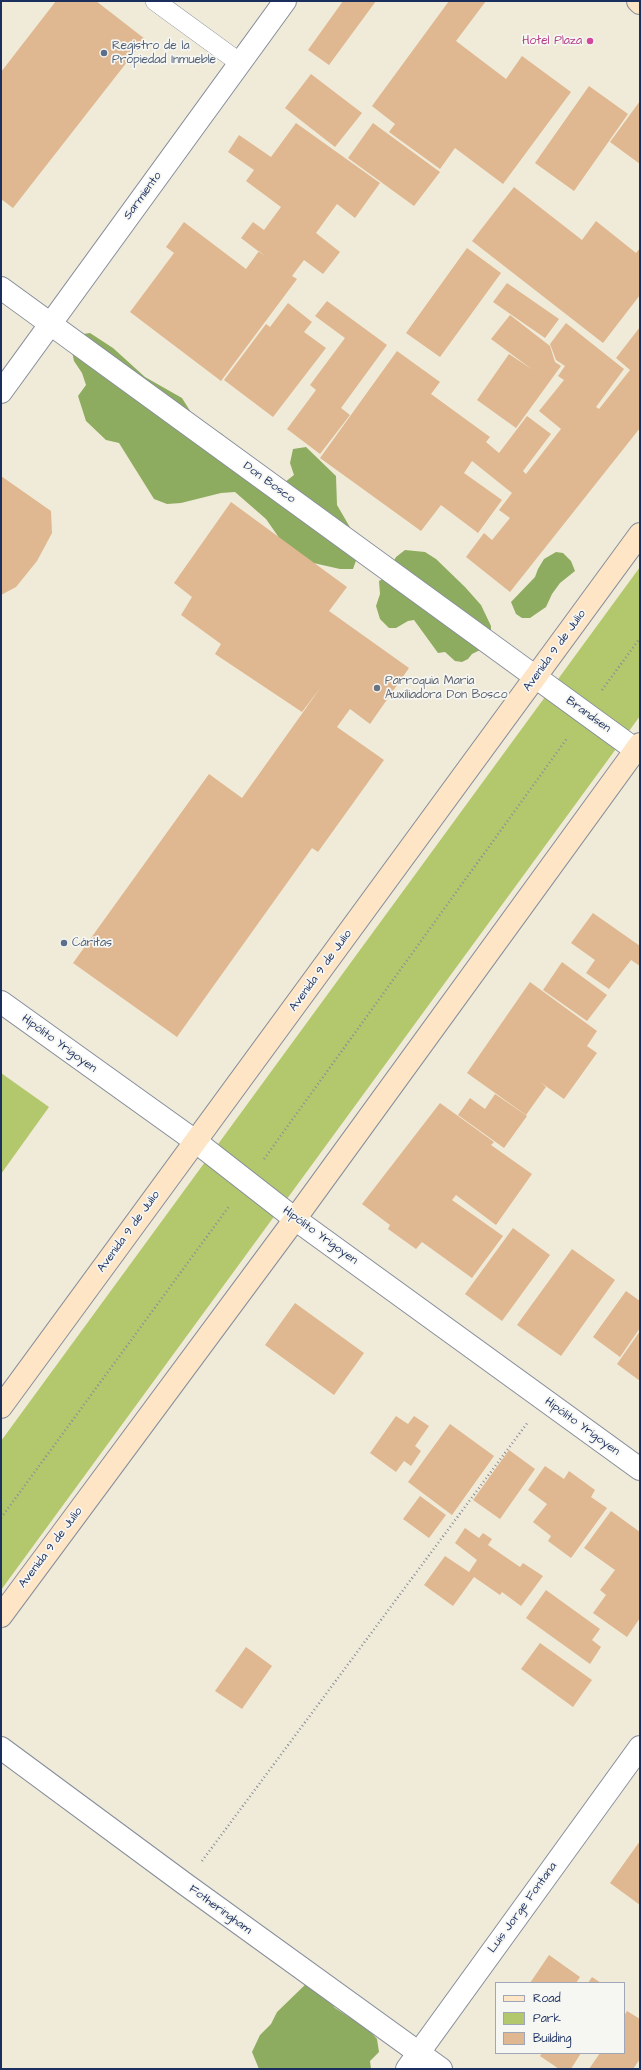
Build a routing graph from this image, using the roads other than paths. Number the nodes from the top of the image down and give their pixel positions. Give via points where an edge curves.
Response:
1 (155, 1) edge
2 (285, 1) edge
3 (240, 63) junction
4 (1, 288) edge
5 (50, 324) junction
6 (1, 392) edge
7 (640, 534) edge
8 (536, 678) junction
9 (639, 749) edge
10 (1, 1002) edge
11 (195, 1141) junction
12 (295, 1219) junction
13 (1, 1407) edge
14 (640, 1469) edge
15 (1, 1616) edge
16 (640, 1747) edge
17 (1, 1748) edge
18 (413, 2061) edge
19 (441, 2069) edge

1 - 3 lane
2 - 3 street, Sarmiento
3 - 5 street, Sarmiento
4 - 5 street, Don Bosco
5 - 6 street, Sarmiento
5 - 8 street, Don Bosco
7 - 8 main road, Avenida 9 de Julio
8 - 9 street, Brandsen
8 - 11 main road, Avenida 9 de Julio
9 - 12 main road, Avenida 9 de Julio
10 - 11 street, Hipólito Yrigoyen
11 - 12 street, Hipólito Yrigoyen
11 - 13 main road, Avenida 9 de Julio
12 - 14 street, Hipólito Yrigoyen
12 - 15 main road, Avenida 9 de Julio
16 - 18 street, Luis Jorge Fontana
17 - 18 street, Fotheringham via 185,1884
18 - 19 street, Fotheringham

